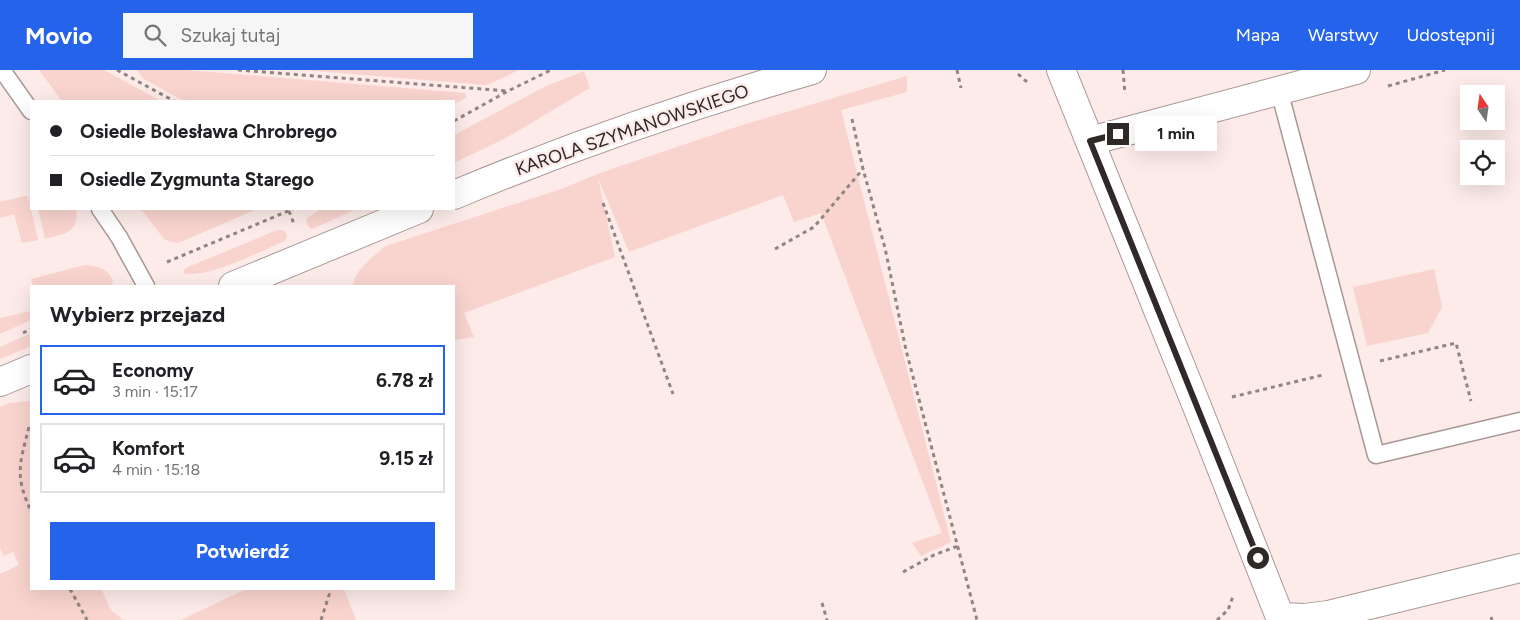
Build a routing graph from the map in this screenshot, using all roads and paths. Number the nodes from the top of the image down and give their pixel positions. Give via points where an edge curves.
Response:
1 (2, 70) edge
2 (117, 70) edge
3 (238, 70) edge
4 (551, 70) edge
5 (812, 70) edge
6 (957, 70) edge
7 (1061, 70) edge
8 (1356, 70) edge
9 (961, 88) dead end
10 (1280, 90) junction
11 (508, 91) junction
12 (172, 100) edge
13 (30, 110) edge
14 (852, 119) dead end
15 (455, 120) edge
16 (1090, 141) junction
17 (863, 169) junction
18 (455, 195) edge
19 (603, 203) dead end
20 (101, 210) edge
21 (291, 210) edge
22 (417, 210) edge
23 (775, 250) dead end
24 (145, 284) edge
25 (235, 285) edge
26 (30, 369) edge
27 (0, 382) edge
28 (673, 394) dead end
29 (1230, 397) dead end
30 (1234, 406) dead end
31 (1520, 421) edge
32 (29, 427) dead end
33 (30, 509) edge
34 (958, 546) junction
35 (1520, 568) edge
36 (903, 572) dead end
37 (71, 590) edge
38 (331, 590) edge
39 (822, 603) dead end
40 (1278, 618) edge
41 (87, 620) edge
42 (322, 620) edge
43 (827, 620) edge
44 (977, 620) edge

1 - 13 lane
2 - 12 path
3 - 11 path
4 - 11 path
5 - 18 street, KAROLA SZYMANOWSKIEGO via 683,109 536,160
6 - 9 path
7 - 16 street
8 - 10 street
10 - 16 street
10 - 31 lane via 1376,455
11 - 15 path
14 - 17 path
16 - 40 street
17 - 23 path via 814,226
17 - 34 path via 885,248 906,350
19 - 28 path
20 - 24 lane via 120,237
21 - 24 path via 164,263
22 - 25 street
26 - 27 street
29 - 30 path
32 - 33 path via 20,477
34 - 36 path
34 - 44 path
35 - 40 street via 1328,615
37 - 41 path
38 - 42 path
39 - 43 path

